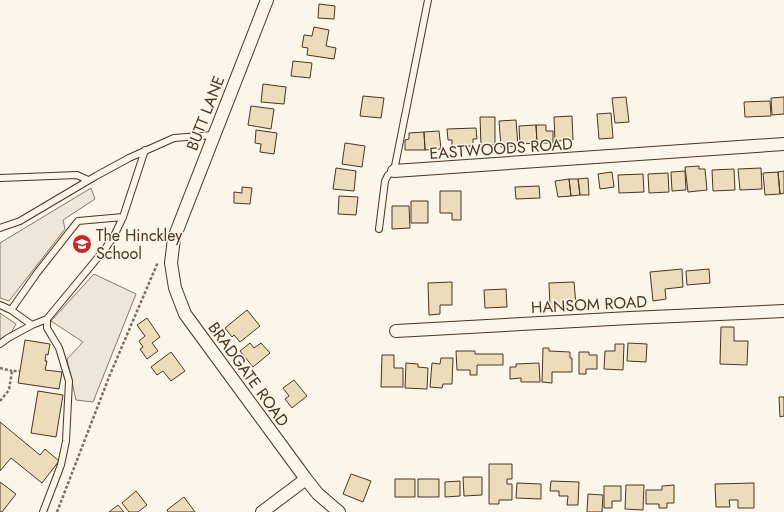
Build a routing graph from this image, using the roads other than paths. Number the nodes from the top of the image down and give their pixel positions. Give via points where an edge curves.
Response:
1 (266, 0) edge
2 (428, 0) edge
3 (213, 135) junction
4 (784, 144) edge
5 (145, 150) junction
6 (394, 171) junction
7 (0, 178) edge
8 (88, 180) junction
9 (123, 217) junction
10 (0, 228) edge
11 (379, 229) dead end
12 (174, 238) joint
13 (0, 305) edge
14 (11, 310) junction
15 (784, 311) edge
16 (47, 319) junction
17 (32, 325) junction
18 (396, 331) dead end
19 (0, 344) edge
20 (306, 479) junction
21 (43, 512) edge
22 (262, 512) edge
23 (339, 512) edge

1 - 3 street, BUTT LANE
2 - 6 lane
3 - 5 lane via 174,138
3 - 12 street, BUTT LANE
4 - 6 street, EASTWOODS ROAD
5 - 8 lane
5 - 9 lane
6 - 11 lane via 388,175 385,182
7 - 8 lane via 77,175
8 - 10 lane via 20,221
9 - 14 lane via 78,221
9 - 16 lane via 114,236
12 - 20 street, BRADGATE ROAD via 171,263 175,288 185,314
13 - 14 lane
14 - 17 lane
15 - 18 street, HANSOM ROAD
16 - 17 lane
16 - 21 lane via 48,328 59,348 69,381 66,441 61,465
17 - 19 lane
20 - 22 street
20 - 23 street, BRADGATE ROAD via 318,494

